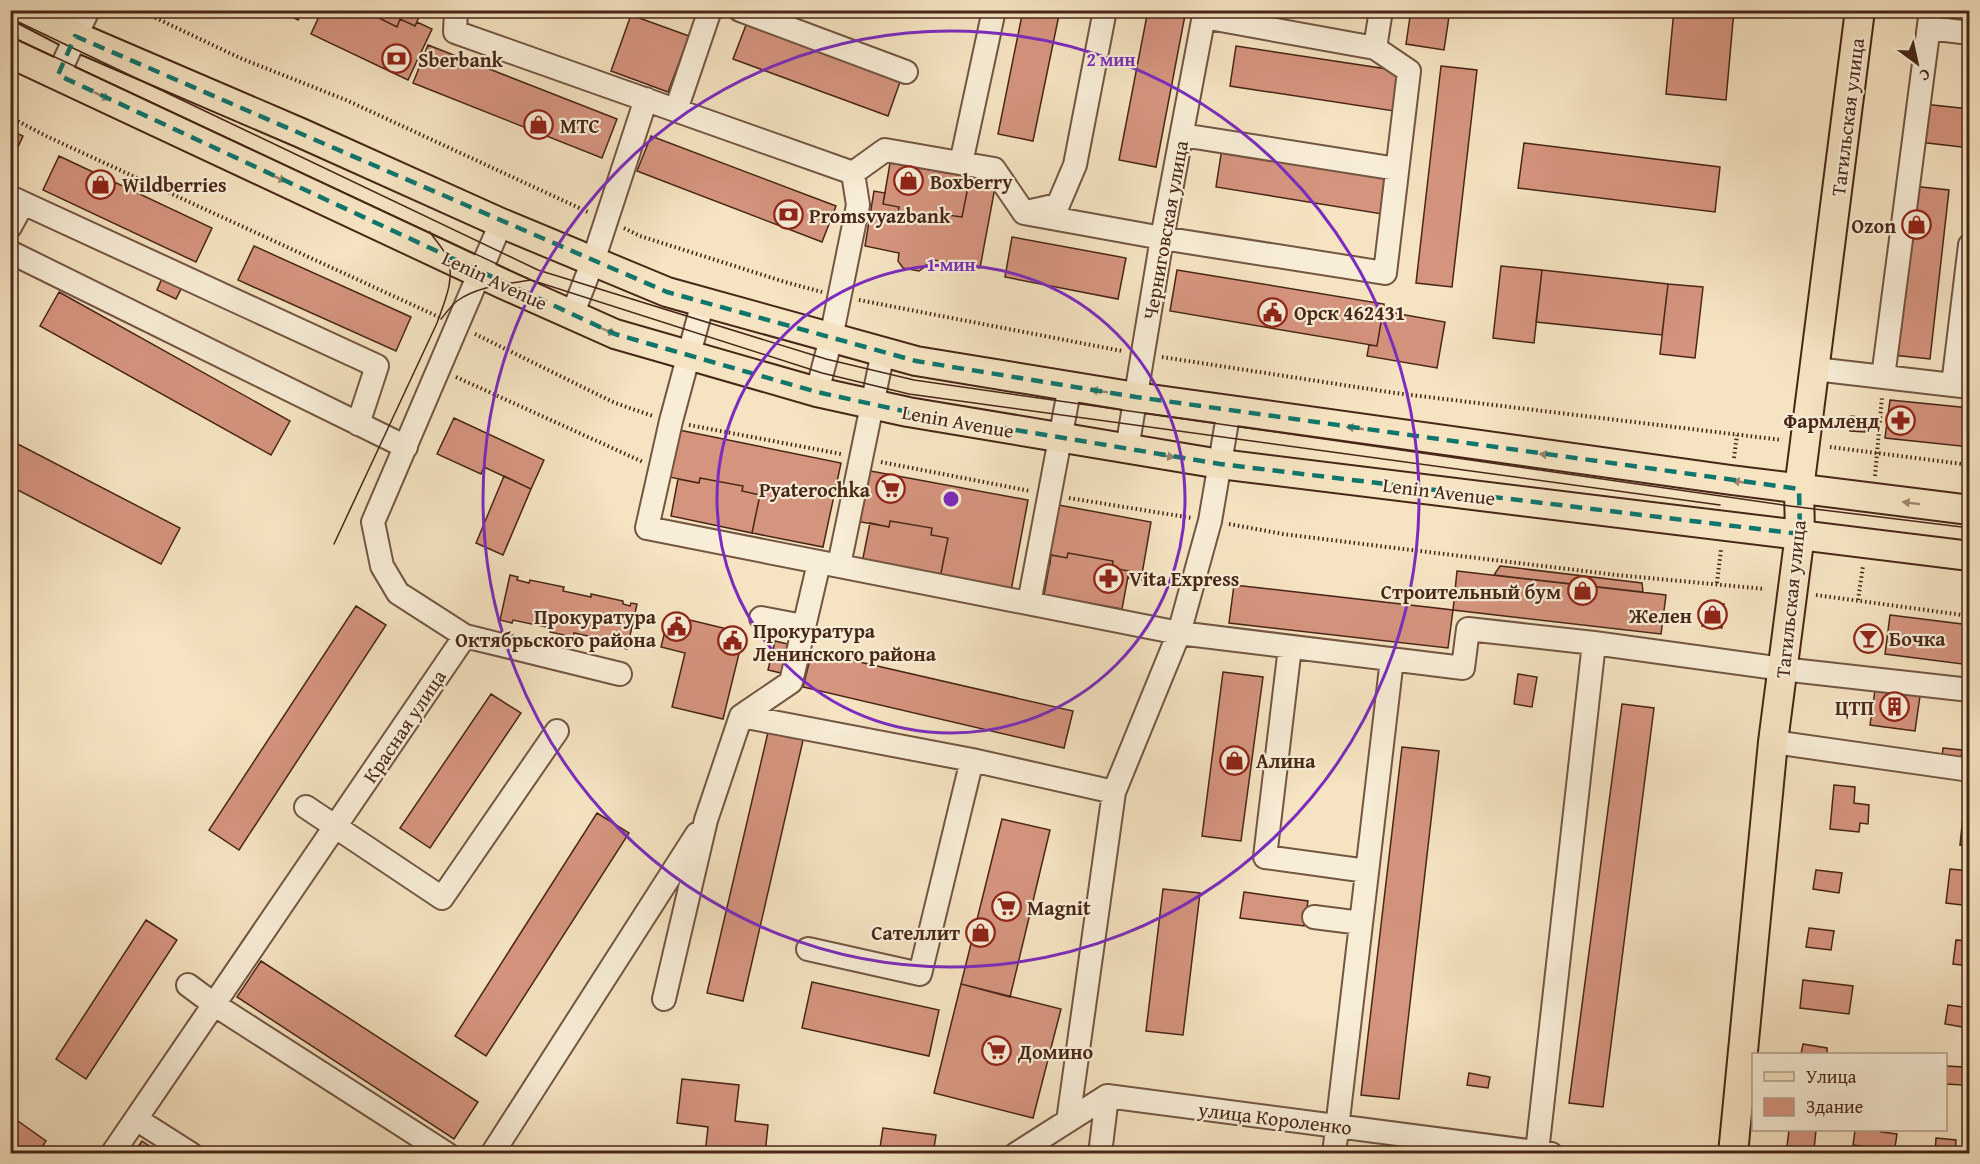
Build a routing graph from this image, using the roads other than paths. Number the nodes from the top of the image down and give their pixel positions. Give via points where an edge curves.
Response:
1 (25, 10) edge
2 (88, 10) edge
3 (456, 10) edge
4 (711, 10) edge
5 (740, 10) edge
6 (994, 10) edge
7 (1105, 10) edge
8 (1381, 10) edge
9 (1860, 10) edge
10 (1205, 14) edge
11 (1930, 19) edge
12 (1970, 33) edge
13 (75, 36) junction
14 (1376, 48) junction
15 (10, 53) edge
16 (906, 72) dead end
17 (58, 75) junction
18 (646, 99) junction
19 (676, 110) junction
20 (1182, 135) junction
21 (961, 163) junction
22 (1397, 169) junction
23 (853, 173) junction
24 (17, 200) edge
25 (1024, 213) junction
26 (501, 223) junction
27 (10, 227) edge
28 (1162, 238) junction
29 (1970, 246) edge
30 (10, 252) edge
31 (593, 261) junction
32 (480, 274) junction
33 (703, 302) junction
34 (572, 315) junction
35 (831, 338) junction
36 (883, 352) junction
37 (688, 355) junction
38 (1815, 369) junction
39 (1883, 377) junction
40 (1070, 386) junction
41 (1961, 386) edge
42 (817, 392) junction
43 (1136, 397) junction
44 (872, 405) junction
45 (1229, 410) junction
46 (358, 424) junction
47 (1061, 439) junction
48 (406, 447) junction
49 (1127, 450) junction
50 (1220, 464) junction
51 (1799, 489) junction
52 (1970, 510) edge
53 (1800, 534) junction
54 (1970, 556) edge
55 (829, 564) junction
56 (1029, 603) junction
57 (761, 618) dead end
58 (803, 627) junction
59 (1179, 633) junction
60 (465, 636) junction
61 (1594, 643) junction
62 (1290, 646) junction
63 (1392, 659) junction
64 (1782, 669) junction
65 (620, 674) dead end
66 (1970, 690) edge
67 (741, 716) junction
68 (557, 731) dead end
69 (1773, 742) junction
70 (972, 760) junction
71 (1970, 770) edge
72 (1114, 792) junction
73 (306, 807) dead end
74 (706, 820) junction
75 (335, 828) junction
76 (1367, 872) junction
77 (1314, 917) dead end
78 (1361, 923) junction
79 (808, 949) dead end
80 (188, 985) dead end
81 (664, 999) dead end
82 (215, 1005) junction
83 (1107, 1096) junction
84 (136, 1119) junction
85 (1068, 1121) junction
86 (1337, 1126) junction
87 (1466, 1148) edge
88 (1544, 1153) edge
89 (112, 1154) edge
90 (191, 1154) edge
91 (447, 1154) edge
92 (492, 1154) edge
93 (1016, 1154) edge
94 (1100, 1154) edge
95 (1334, 1154) edge
96 (1733, 1154) edge

1 - 13 main road
2 - 13 street
3 - 18 street via 455,32
4 - 19 street
5 - 16 street
6 - 21 street
7 - 25 street via 1075,165 1058,205
8 - 14 street
9 - 38 main road, Тагильская улица
10 - 14 street
10 - 20 street, Черниговская улица
11 - 12 street
11 - 39 street
13 - 17 street
13 - 26 main road
14 - 22 street via 1409,71
15 - 17 main road, Lenin Avenue
17 -> 32 main road, Lenin Avenue
18 - 19 street
18 - 31 street
19 - 23 street
20 - 22 street
20 - 28 street, Черниговская улица
21 - 23 street via 885,150
21 - 25 street via 994,169
22 - 28 street via 1385,273
23 - 35 street via 858,205
24 - 27 street
24 - 46 street via 377,366
25 - 28 street
26 - 31 main road
26 - 32 street
28 - 43 street, Черниговская улица
29 - 41 street
30 - 46 street
31 - 33 main road via 667,292
31 - 34 street
32 - 34 main road, Lenin Avenue
32 - 48 street
33 - 35 main road
33 - 37 street
34 -> 37 main road, Lenin Avenue via 615,334
35 - 36 main road
35 - 42 street
36 - 40 main road
36 - 44 street
37 - 42 main road, Lenin Avenue
37 - 55 street via 647,528
38 - 39 street
38 - 51 main road, Тагильская улица
39 - 41 street
43 -> 40 main road
40 - 47 street
42 - 44 main road, Lenin Avenue
43 - 45 main road
43 - 49 street, Черниговская улица
44 - 47 main road, Lenin Avenue
44 - 55 street
45 - 50 street
51 -> 45 main road
46 - 48 street
47 - 49 main road, Lenin Avenue
47 - 56 street
48 - 60 street via 374,522 382,566 398,593
49 -> 50 main road, Lenin Avenue
50 - 53 main road, Lenin Avenue
50 - 59 street via 1210,521
52 -> 51 main road
51 - 53 main road, Тагильская улица
53 - 54 main road, Lenin Avenue
53 - 64 main road, Тагильская улица
55 - 56 street
55 - 58 street
56 - 59 street
57 - 58 street
58 - 67 street via 791,682
59 - 62 street
59 - 72 street
60 - 65 street
60 - 75 street, Красная улица
61 - 63 street via 1468,629 1462,668
61 - 64 street
61 - 88 street
62 - 63 street
62 - 76 street via 1265,857
63 - 76 street
64 - 66 street
64 - 69 main road, Тагильская улица
67 - 70 street
67 - 74 street
68 - 75 street via 442,898
69 - 71 street
69 - 96 main road, Тагильская улица
70 - 72 street
70 - 79 street via 920,974
72 - 85 street
73 - 75 street
74 - 81 street
74 - 92 street
75 - 82 street, Красная улица
76 - 78 street
77 - 78 street
78 - 86 street
80 - 82 street
82 - 84 street, Красная улица
82 - 91 street
83 - 85 street
83 - 86 street, улица Короленко
83 - 94 street
84 - 89 street, Красная улица
84 - 90 street
85 - 93 street
86 - 87 street, улица Короленко
86 - 95 street
87 - 88 street, улица Короленко

